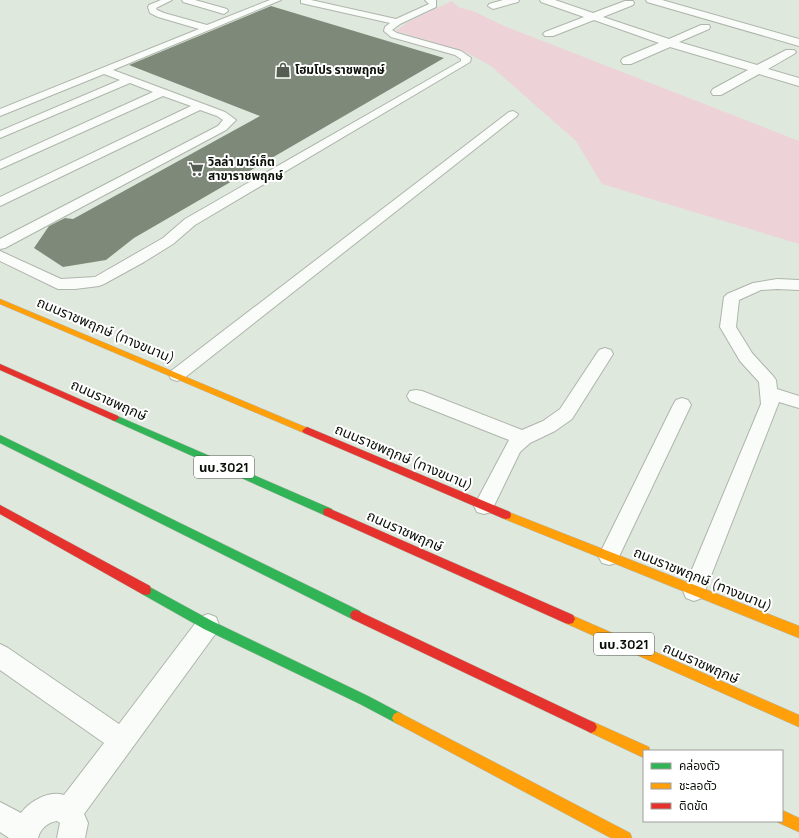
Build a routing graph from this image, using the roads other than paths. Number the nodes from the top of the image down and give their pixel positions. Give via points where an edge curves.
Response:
1 (168, 0) edge
2 (186, 0) edge
3 (277, 0) edge
4 (430, 0) edge
5 (514, 0) edge
6 (545, 0) edge
7 (651, 0) edge
8 (304, 1) edge
9 (629, 3) dead end
10 (493, 6) dead end
11 (224, 11) dead end
12 (595, 18) junction
13 (397, 22) junction
14 (207, 28) junction
15 (705, 28) dead end
16 (549, 34) dead end
17 (670, 43) junction
18 (795, 47) edge
19 (627, 61) dead end
20 (103, 70) junction
21 (756, 70) junction
22 (128, 80) junction
23 (799, 82) edge
24 (163, 92) junction
25 (717, 92) dead end
26 (200, 106) junction
27 (0, 113) edge
28 (513, 114) dead end
29 (0, 136) edge
30 (0, 165) edge
31 (0, 202) edge
32 (0, 245) edge
33 (0, 255) edge
34 (799, 285) edge
35 (0, 301) edge
36 (605, 354) dead end
37 (0, 367) edge
38 (177, 375) junction
39 (769, 393) junction
40 (416, 396) dead end
41 (799, 402) edge
42 (682, 405) dead end
43 (523, 438) junction
44 (0, 439) edge
45 (484, 506) junction
46 (0, 509) edge
47 (609, 556) junction
48 (694, 591) junction
49 (208, 625) junction
50 (799, 632) edge
51 (0, 656) edge
52 (799, 721) edge
53 (122, 741) junction
54 (643, 752) edge
55 (69, 811) junction
56 (0, 816) edge
57 (783, 818) edge
58 (799, 826) edge
59 (24, 835) edge
60 (72, 838) edge
61 (625, 838) edge

1 - 14 lane via 152,7 153,10 161,15
2 - 11 lane
3 - 14 lane
4 - 13 lane via 433,4 430,7
5 - 10 street
6 - 12 street
7 - 18 street
8 - 13 lane
9 - 12 street
12 - 16 street
12 - 17 street
13 - 33 lane via 388,28 390,33 458,53 466,58 465,62 190,222 168,241 99,280 58,284
14 - 20 lane
15 - 17 street
17 - 19 street
17 - 21 street
18 - 21 street
20 - 22 lane
20 - 27 lane
21 - 23 street
21 - 25 street
22 - 24 lane
22 - 29 lane
24 - 26 lane
24 - 30 lane
26 - 31 lane
26 - 32 lane via 230,120 222,128
28 - 38 lane
34 - 39 lane via 758,286 732,297 728,327 746,357 767,380
35 - 38 main road, ถนนราชพฤกษ์ (ทางขนาน)
36 - 43 lane via 566,414 549,426
37 - 52 main road, ถนนราชพฤกษ์ / นบ.3021
38 - 45 main road, ถนนราชพฤกษ์ (ทางขนาน)
39 - 41 lane
39 - 48 lane via 770,404
40 - 43 lane
42 - 47 lane
43 - 45 lane via 513,447
44 - 54 main road via 405,639
45 - 47 main road, ถนนราชพฤกษ์ (ทางขนาน)
46 - 49 main road
47 - 48 main road, ถนนราชพฤกษ์ (ทางขนาน)
48 - 50 main road, ถนนราชพฤกษ์ (ทางขนาน)
49 - 53 lane
49 - 61 main road via 364,700
51 - 53 lane
53 - 55 lane
55 - 59 lane via 59,807 46,809 34,818
55 - 60 lane via 74,823
56 - 59 lane
57 - 58 main road

